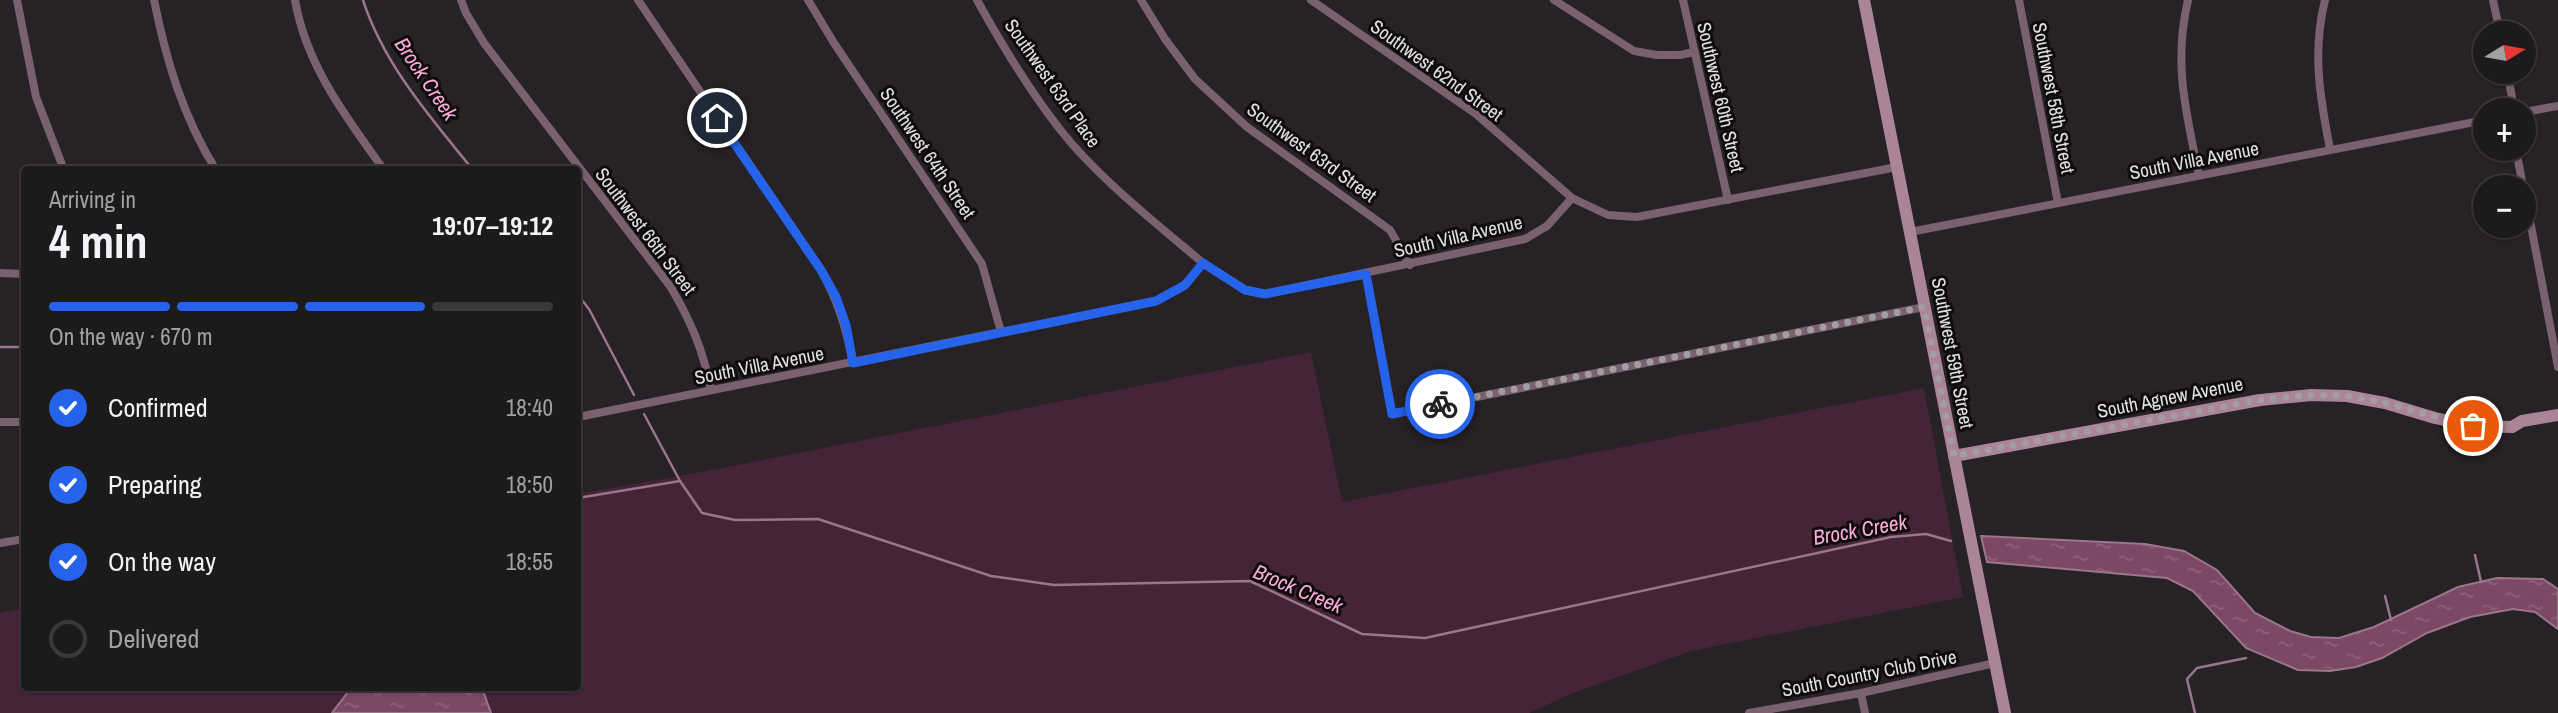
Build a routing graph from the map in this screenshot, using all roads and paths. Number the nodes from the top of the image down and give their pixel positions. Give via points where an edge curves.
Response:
1 (17, 0) edge
2 (154, 0) edge
3 (295, 0) edge
4 (461, 0) edge
5 (638, 0) edge
6 (808, 0) edge
7 (977, 0) edge
8 (1142, 0) edge
9 (1311, 0) edge
10 (1553, 0) edge
11 (1683, 0) edge
12 (1864, 0) edge
13 (2019, 0) edge
14 (2188, 0) edge
15 (2325, 0) edge
16 (2493, 0) edge
17 (2497, 21) edge
18 (1694, 52) junction
19 (2558, 106) edge
20 (2536, 110) edge
21 (2473, 122) edge
22 (2330, 149) junction
23 (62, 166) edge
24 (214, 166) edge
25 (381, 166) edge
26 (578, 166) edge
27 (1897, 167) junction
28 (581, 170) edge
29 (2199, 175) junction
30 (1572, 198) junction
31 (1728, 200) junction
32 (2058, 203) junction
33 (1910, 232) junction
34 (2533, 238) edge
35 (1203, 263) junction
36 (1410, 265) junction
37 (0, 273) edge
38 (21, 274) edge
39 (1366, 274) junction
40 (1924, 307) junction
41 (1001, 332) junction
42 (853, 363) junction
43 (2558, 367) edge
44 (711, 390) junction
45 (2558, 415) edge
46 (581, 416) edge
47 (0, 422) edge
48 (21, 422) edge
49 (1954, 456) junction
50 (21, 540) edge
51 (0, 543) edge
52 (1995, 663) junction
53 (1861, 693) junction
54 (1749, 713) edge
55 (1865, 713) edge
56 (2005, 713) edge

1 - 23 street via 36,97
2 - 24 street via 177,90
3 - 25 street via 314,63 339,108
4 - 26 street, Southwest 66th Street via 484,43
5 - 42 street via 821,270 846,325
6 - 41 street, Southwest 64th Street via 982,264
7 - 35 street, Southwest 63rd Place via 1070,141
8 - 36 street, Southwest 63rd Street via 1195,79 1247,127 1390,229
9 - 30 street, Southwest 62nd Street via 1476,114
10 - 18 street via 1634,51 1657,55
11 - 18 street, Southwest 60th Street
12 - 27 main road, Southwest 59th Street
13 - 32 street, Southwest 58th Street
14 - 29 street via 2181,39 2181,79
15 - 22 street via 2317,75
16 - 17 street
18 - 31 street, Southwest 60th Street
19 - 20 street
21 - 22 street, South Villa Avenue
22 - 29 street, South Villa Avenue
27 - 31 street
27 - 33 main road, Southwest 59th Street
28 - 44 street, Southwest 66th Street via 670,286 691,321
29 - 32 street, South Villa Avenue
30 - 31 street via 1594,210 1623,217
30 - 36 street, South Villa Avenue via 1547,226 1525,239
32 - 33 street, South Villa Avenue
33 - 40 main road, Southwest 59th Street
34 - 43 street
35 - 39 street, South Villa Avenue via 1245,290 1265,294
35 - 41 street, South Villa Avenue via 1185,285 1156,301
36 - 39 street, South Villa Avenue
37 - 38 street
39 - 40 street via 1392,414
40 - 49 main road, Southwest 59th Street
41 - 42 street, South Villa Avenue
42 - 44 street, South Villa Avenue
44 - 46 street, South Villa Avenue
45 - 49 main road, South Agnew Avenue via 2512,427 2473,426 2385,402 2311,395 2260,400
47 - 48 street
49 - 52 main road, Southwest 59th Street
50 - 51 street
52 - 53 street, South Country Club Drive
52 - 56 main road, Southwest 59th Street
53 - 54 street, South Country Club Drive
53 - 55 street

